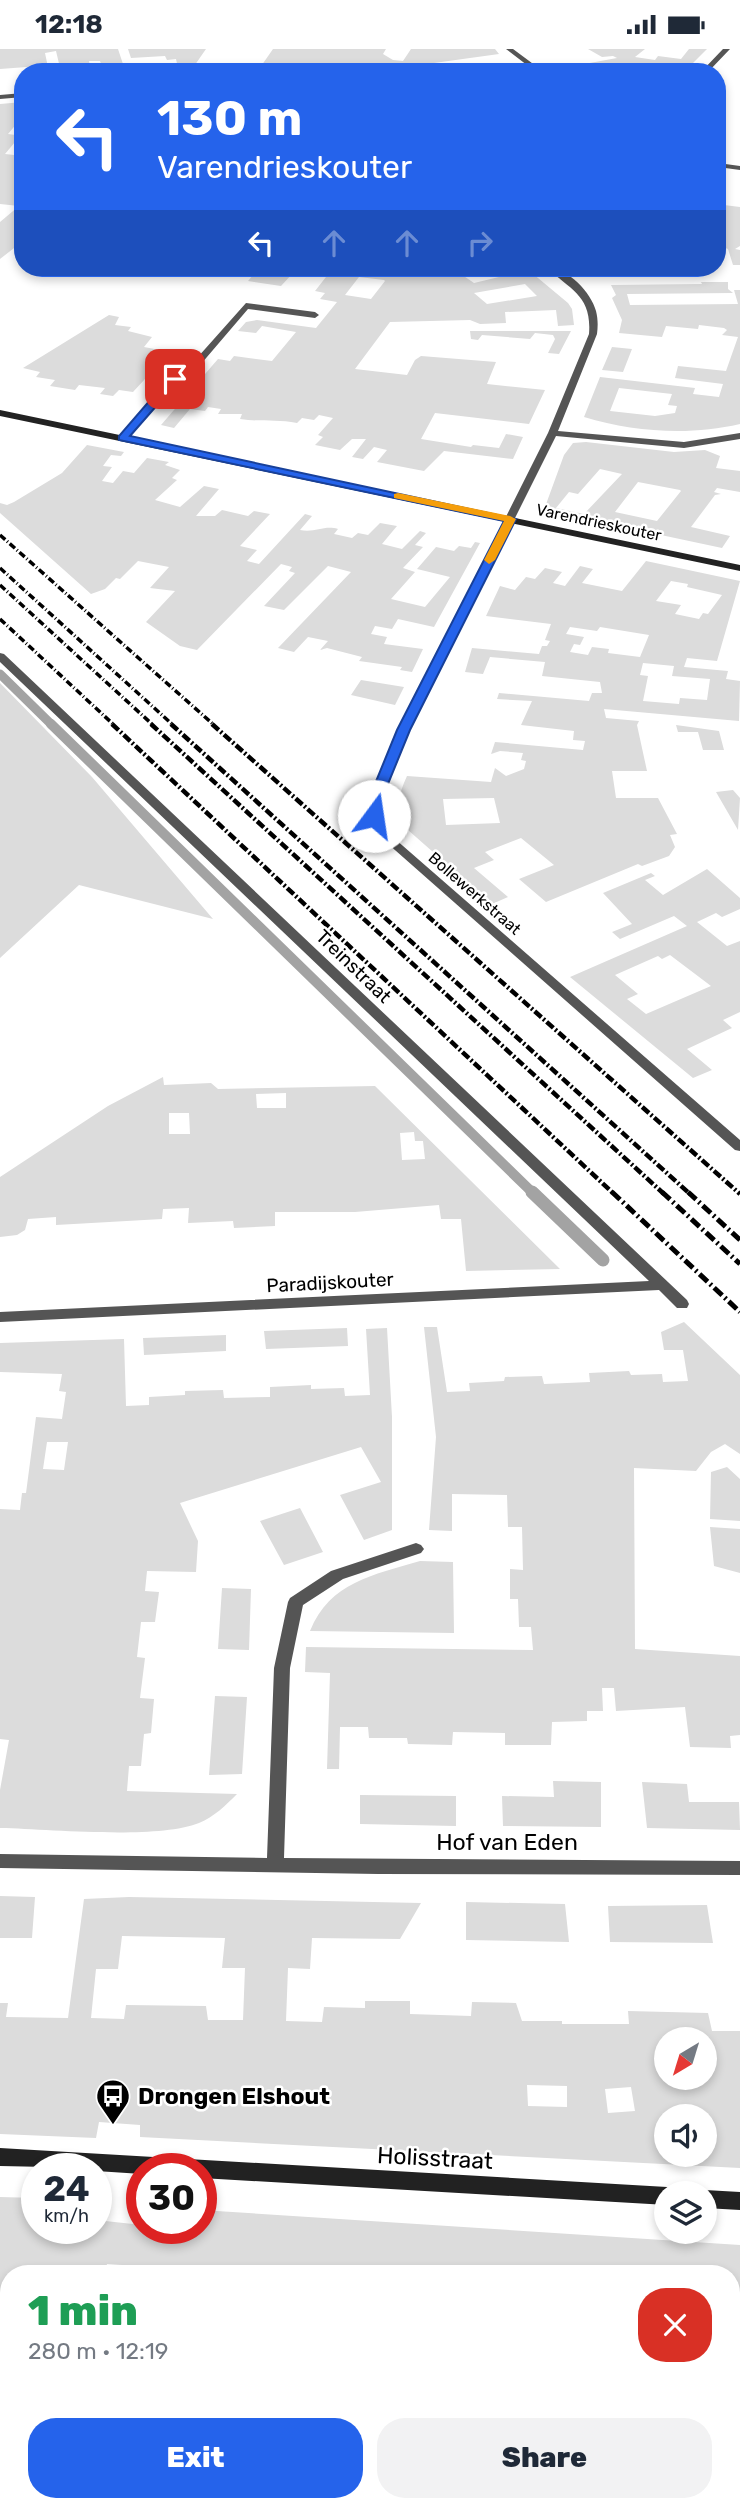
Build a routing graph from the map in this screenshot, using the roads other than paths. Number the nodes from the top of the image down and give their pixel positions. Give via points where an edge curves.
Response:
1 (509, 49) edge
2 (727, 49) edge
3 (528, 63) edge
4 (713, 63) edge
5 (562, 277) edge
6 (315, 315) dead end
7 (0, 413) edge
8 (553, 433) junction
9 (740, 436) edge
10 (123, 438) junction
11 (510, 519) junction
12 (740, 568) edge
13 (0, 656) edge
14 (740, 1147) edge
15 (662, 1285) junction
16 (682, 1304) dead end
17 (0, 1317) edge
18 (416, 1549) dead end
19 (0, 1861) edge
20 (275, 1864) junction
21 (740, 1868) edge
22 (0, 2157) edge
23 (126, 2164) edge
24 (217, 2169) edge
25 (654, 2195) edge
26 (717, 2200) edge
27 (740, 2201) edge

1 - 3 street
2 - 4 street
5 - 8 street, Bollewerkstraat via 591,303 595,324
6 - 10 street via 246,306
7 - 10 street, Varendrieskouter
8 - 9 street via 684,445
8 - 11 street, Bollewerkstraat
10 - 11 street, Varendrieskouter
11 - 12 street, Varendrieskouter
11 - 14 street, Bollewerkstraat via 404,730 375,801 374,816 391,841
13 - 15 street, Treinstraat
15 - 16 street, Treinstraat
15 - 17 street, Paradijskouter
18 - 20 street via 337,1575 296,1602 282,1668
19 - 20 street, Hof van Eden
20 - 21 street, Hof van Eden
22 - 23 street, Holisstraat
24 - 25 street, Holisstraat
26 - 27 street

